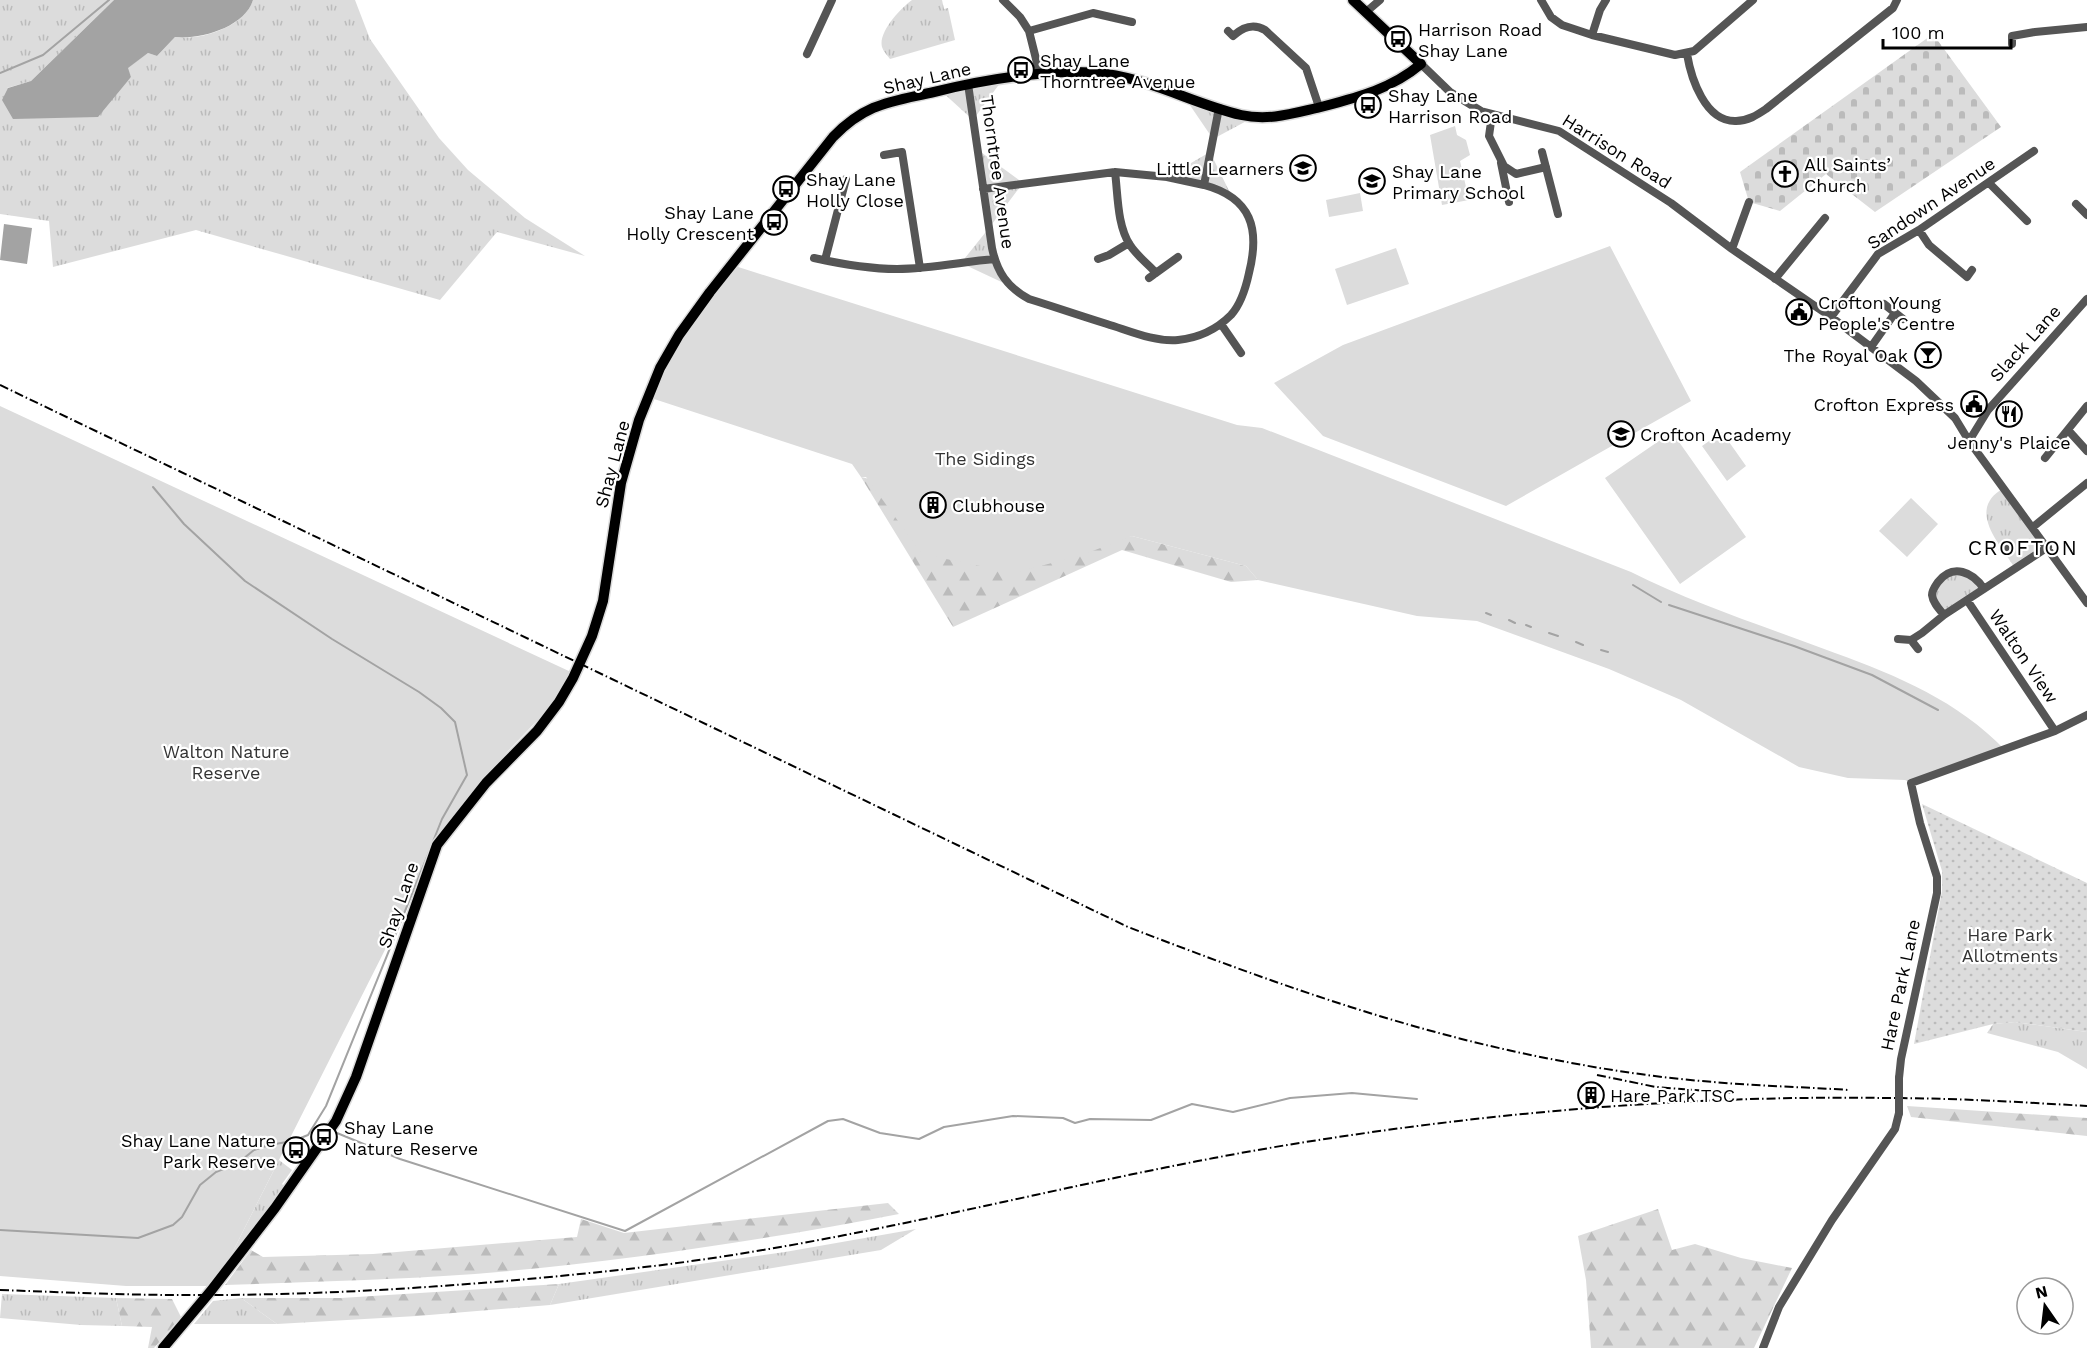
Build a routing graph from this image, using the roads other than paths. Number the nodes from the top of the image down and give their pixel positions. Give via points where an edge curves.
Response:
1 (832, 0) edge
2 (1003, 0) edge
3 (1353, 0) edge
4 (1380, 0) edge
5 (1540, 0) edge
6 (1606, 0) edge
7 (1753, 0) edge
8 (1897, 0) edge
9 (1366, 12) junction
10 (1132, 22) dead end
11 (2087, 27) edge
12 (1029, 31) junction
13 (1228, 31) dead end
14 (1592, 35) junction
15 (2010, 39) dead end
16 (812, 45) junction
17 (822, 50) dead end
18 (807, 54) dead end
19 (1687, 54) junction
20 (1420, 64) junction
21 (1041, 75) junction
22 (968, 84) junction
23 (1319, 107) junction
24 (1220, 108) junction
25 (1492, 115) junction
26 (1542, 152) dead end
27 (2034, 152) dead end
28 (884, 155) dead end
29 (1500, 160) junction
30 (1546, 167) junction
31 (1115, 172) junction
32 (846, 179) dead end
33 (1989, 183) junction
34 (1204, 185) junction
35 (983, 189) junction
36 (843, 190) junction
37 (854, 193) dead end
38 (1509, 202) dead end
39 (1749, 202) dead end
40 (2076, 204) dead end
41 (2031, 210) dead end
42 (1558, 214) dead end
43 (2087, 215) edge
44 (1825, 218) dead end
45 (1919, 230) junction
46 (1129, 243) junction
47 (1732, 249) junction
48 (1178, 257) dead end
49 (814, 258) dead end
50 (994, 259) junction
51 (1098, 259) dead end
52 (825, 260) junction
53 (920, 268) junction
54 (1972, 270) dead end
55 (1775, 279) junction
56 (2087, 299) edge
57 (1884, 304) dead end
58 (1895, 313) junction
59 (1831, 317) junction
60 (1903, 319) dead end
61 (1221, 324) junction
62 (1871, 347) junction
63 (1241, 353) dead end
64 (2087, 406) edge
65 (2068, 430) junction
66 (1969, 441) junction
67 (2087, 451) edge
68 (2045, 459) dead end
69 (2087, 483) edge
70 (2033, 527) junction
71 (2048, 547) junction
72 (1984, 588) junction
73 (1967, 600) junction
74 (2087, 603) edge
75 (1942, 617) junction
76 (1898, 639) dead end
77 (1911, 640) junction
78 (1918, 649) dead end
79 (2087, 716) edge
80 (2055, 731) junction
81 (163, 1348) edge
82 (1763, 1348) edge

1 - 16 street
2 - 12 street
3 - 9 main road, Harrison Road
4 - 9 street
5 - 14 street via 1556,22
6 - 14 street
7 - 19 street
8 - 19 street via 1893,8 1766,109 1744,121 1723,120 1708,108
9 - 20 main road, Harrison Road
10 - 12 street via 1093,13
11 - 15 street via 2035,32
12 - 21 street
13 - 23 street via 1233,36 1246,27 1265,30 1306,68
14 - 19 street via 1675,55
16 - 17 street
16 - 18 street
20 - 23 main road, Shay Lane via 1382,89
20 - 25 street, Harrison Road via 1450,92
21 - 22 main road, Shay Lane
21 - 24 main road, Shay Lane via 1103,74 1132,78
22 - 35 street, Thorntree Avenue
22 - 81 main road, Shay Lane via 885,103 865,110 847,123 679,335 660,368 630,448 615,509 603,601 573,678 537,731 486,783 437,845 356,1077 336,1121 269,1216
23 - 24 main road, Shay Lane via 1266,118
24 - 34 street
25 - 29 street via 1488,136
25 - 47 street, Harrison Road via 1559,131 1671,203
26 - 30 street
27 - 33 street, Sandown Avenue
28 - 53 street via 902,152
29 - 30 street via 1516,174
29 - 38 street
30 - 42 street
31 - 34 street, Thorntree Avenue
31 - 35 street, Thorntree Avenue
31 - 46 street via 1121,221
32 - 36 street
33 - 41 street via 2024,219
33 - 45 street, Sandown Avenue
34 - 61 street, Thorntree Avenue via 1243,207 1255,236 1246,288 1232,314
35 - 50 street, Thorntree Avenue
36 - 37 street
36 - 52 street
39 - 47 street
40 - 43 street
44 - 55 street
45 - 54 street via 1929,244 1967,277
45 - 59 street, Sandown Avenue via 1878,254
46 - 48 street via 1153,275
46 - 51 street
47 - 55 street, Harrison Road
49 - 52 street
50 - 53 street
50 - 61 street, Thorntree Avenue via 1002,278 1029,299 1155,339 1201,335
52 - 53 street via 860,267
55 - 59 street, Harrison Road
56 - 66 street, Slack Lane via 1988,410
57 - 58 street
58 - 60 street
58 - 62 street
59 - 62 street, Harrison Road
61 - 63 street
62 - 66 street, Harrison Road via 1931,394 1955,418
64 - 65 street
65 - 67 street
65 - 68 street
66 - 70 street, Harrison Road
69 - 70 street
70 - 71 street, Harrison Road
71 - 72 street
71 - 74 street, Harrison Road
72 - 73 street
72 - 75 street via 1963,571 1947,573 1932,595
73 - 75 street
73 - 80 street, Walton View
75 - 77 street
76 - 77 street
77 - 78 street
79 - 80 street, Hare Park Lane
80 - 82 street, Hare Park Lane, bridge via 1911,783 1937,877 1937,892 1901,1059 1895,1129 1832,1220 1779,1307

